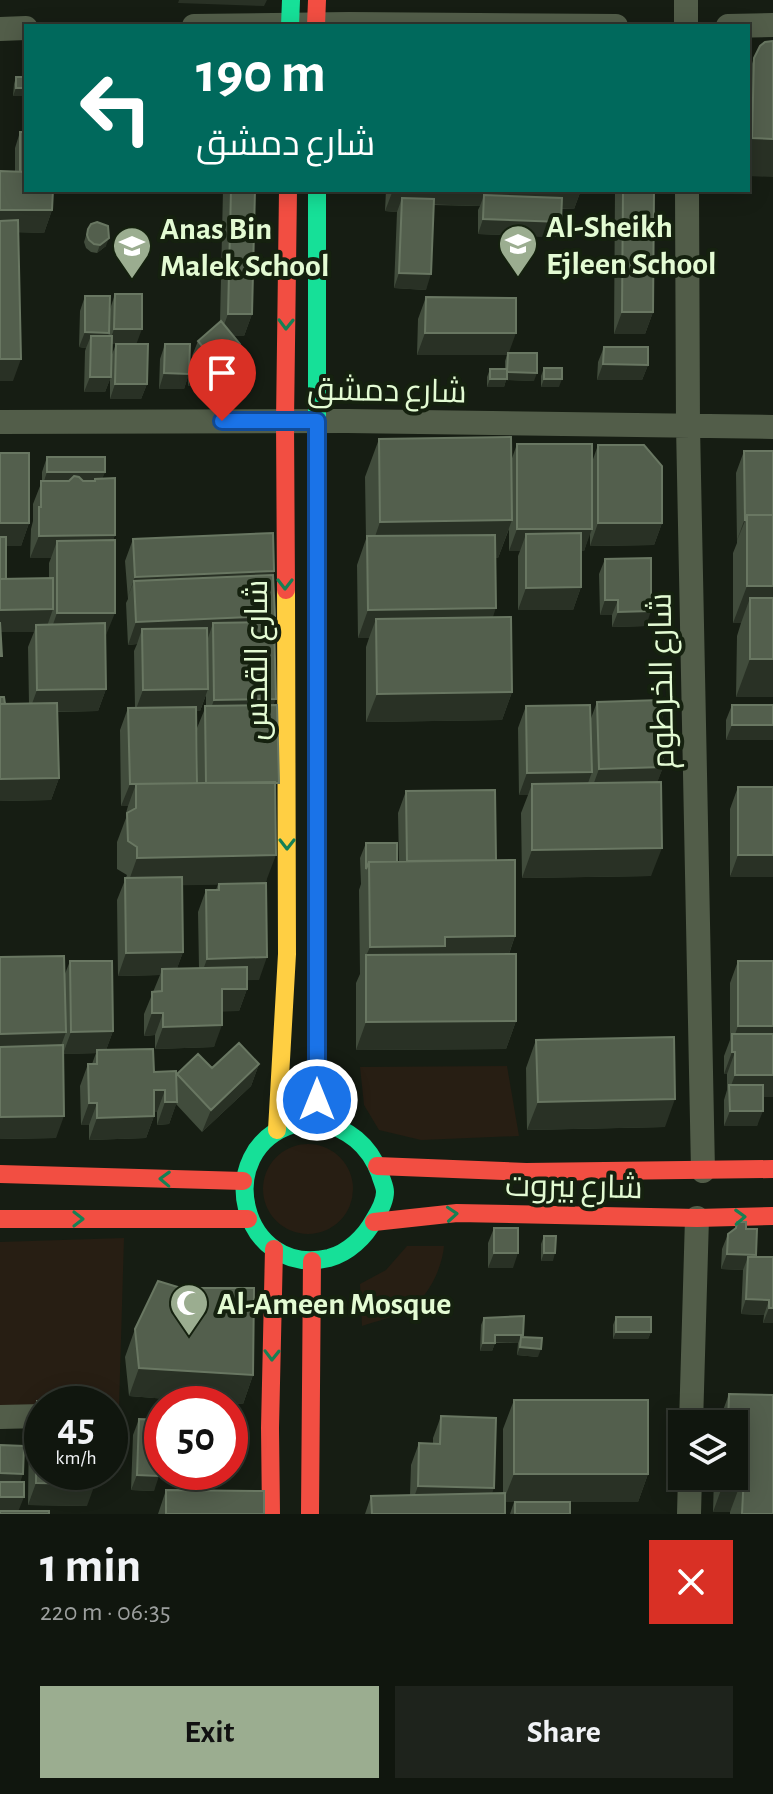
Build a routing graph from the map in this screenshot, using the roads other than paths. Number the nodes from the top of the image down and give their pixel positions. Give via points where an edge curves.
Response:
1 (291, 0) edge
2 (686, 0) edge
3 (316, 17) edge
4 (290, 24) edge
5 (293, 24) edge
6 (549, 24) edge
7 (686, 24) edge
8 (773, 25) edge
9 (750, 26) edge
10 (24, 28) edge
11 (0, 29) edge
12 (288, 192) edge
13 (317, 192) edge
14 (687, 192) edge
15 (285, 421) junction
16 (317, 421) junction
17 (0, 422) edge
18 (688, 426) junction
19 (773, 427) edge
20 (318, 1121) junction
21 (277, 1130) junction
22 (377, 1166) junction
23 (773, 1169) edge
24 (703, 1171) junction
25 (0, 1174) edge
26 (243, 1181) junction
27 (773, 1216) edge
28 (697, 1218) junction
29 (0, 1219) edge
30 (248, 1219) junction
31 (374, 1222) junction
32 (274, 1249) junction
33 (312, 1261) junction
34 (691, 1410) edge
35 (24, 1416) edge
36 (0, 1417) edge
37 (690, 1490) edge
38 (271, 1514) edge
39 (310, 1514) edge
40 (689, 1514) edge

1 - 4 main road
2 - 7 street
3 - 5 street
3 - 6 street
8 - 9 street
10 - 11 street
12 -> 15 main road, شارع القدس
13 - 16 main road, شارع القدس
14 - 18 street, شارع الخرطوم
15 - 16 street, شارع دمشق
15 - 17 street, شارع دمشق
15 -> 21 main road, شارع القدس via 287,954
16 - 18 street, شارع دمشق
16 - 20 main road, شارع القدس
18 - 19 street, شارع دمشق
18 - 24 street, شارع الخرطوم
20 - 21 main road
20 - 22 main road via 354,1135
21 - 26 main road via 261,1143
22 - 24 main road, شارع بيروت
22 - 31 main road via 386,1193
23 - 24 main road, شارع بيروت
26 -> 25 main road
26 - 30 main road
28 -> 27 main road, شارع بيروت
31 -> 28 main road, شارع بيروت via 457,1213
28 - 34 street
29 -> 30 main road
30 - 32 main road
31 - 33 main road via 348,1250
32 - 33 main road
32 -> 38 main road
33 - 39 main road
35 - 36 street
37 - 40 street

